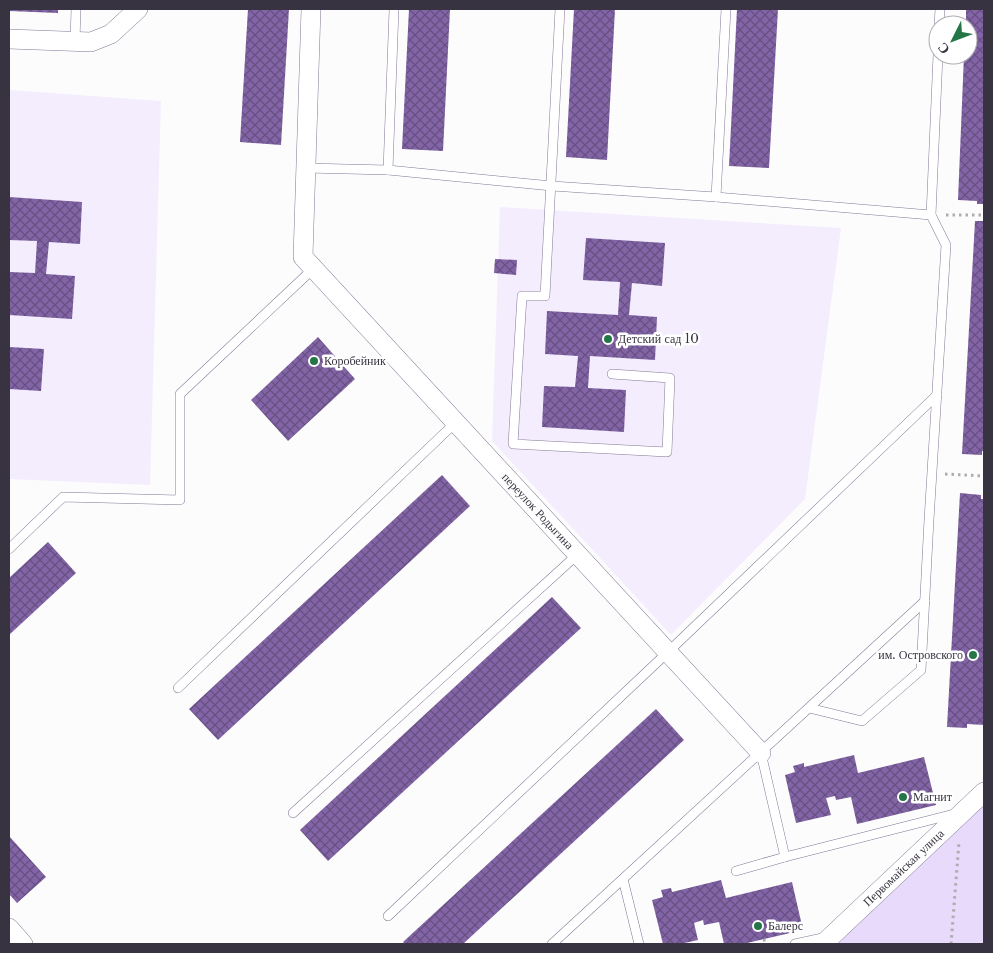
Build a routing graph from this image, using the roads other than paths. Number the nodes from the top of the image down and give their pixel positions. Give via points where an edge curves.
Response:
1 (76, 9) edge
2 (138, 9) edge
3 (311, 9) edge
4 (394, 9) edge
5 (560, 9) edge
6 (726, 9) edge
7 (9, 39) edge
8 (75, 41) junction
9 (938, 65) edge
10 (306, 168) junction
11 (388, 170) junction
12 (552, 186) junction
13 (716, 197) junction
14 (931, 215) junction
15 (314, 269) junction
16 (612, 374) dead end
17 (937, 395) junction
18 (456, 422) junction
19 (9, 549) edge
20 (578, 554) junction
21 (925, 601) junction
22 (668, 652) junction
23 (178, 688) dead end
24 (809, 708) junction
25 (761, 753) junction
26 (984, 792) edge
27 (962, 812) junction
28 (293, 814) dead end
29 (784, 857) junction
30 (736, 870) dead end
31 (623, 879) junction
32 (388, 916) dead end
33 (9, 928) edge
34 (828, 940) edge
35 (23, 944) edge
36 (552, 944) edge
37 (639, 944) edge
38 (795, 944) edge

1 - 8 lane
2 - 8 street via 111,34 91,42
3 - 10 street, переулок Родыгина
4 - 11 lane
5 - 12 lane
6 - 13 lane
7 - 8 street
9 - 14 lane
10 - 11 lane
10 - 15 street, переулок Родыгина via 303,257
11 - 12 lane
12 - 13 lane
12 - 16 lane via 545,296 522,296 513,444 668,452 670,378
13 - 14 lane
14 - 17 lane via 946,245
15 - 18 street, переулок Родыгина
15 - 19 lane via 180,394 180,500 63,497
17 - 21 lane
17 - 22 lane
18 - 20 street, переулок Родыгина
18 - 23 lane
20 - 22 street, переулок Родыгина
20 - 28 lane
21 - 24 lane
21 - 24 lane via 921,670 862,721
22 - 25 street, переулок Родыгина
22 - 32 lane
24 - 25 lane
25 - 29 lane
25 - 31 lane
26 - 27 street, Первомайская улица
27 - 29 lane
27 - 34 street, Первомайская улица
29 - 30 lane
31 - 36 lane
31 - 37 lane
33 - 35 street
34 - 38 lane

